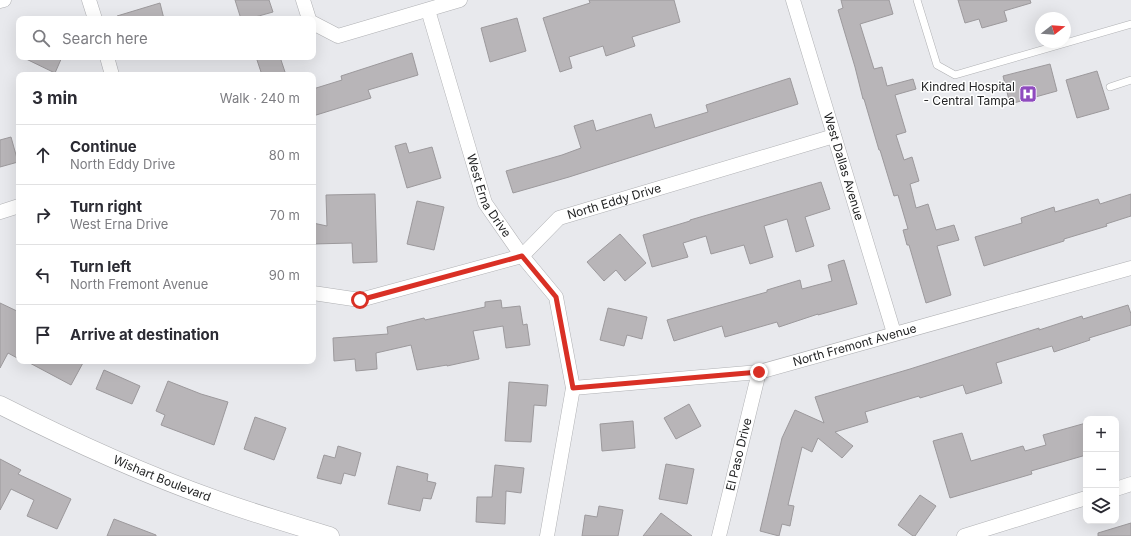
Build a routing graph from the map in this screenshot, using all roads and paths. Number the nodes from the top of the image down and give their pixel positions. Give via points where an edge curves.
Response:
1 (4, 0) edge
2 (89, 0) edge
3 (303, 0) edge
4 (460, 0) edge
5 (793, 0) edge
6 (917, 0) edge
7 (0, 1) edge
8 (428, 10) junction
9 (94, 16) edge
10 (308, 16) edge
11 (1131, 24) edge
12 (316, 25) edge
13 (107, 60) edge
14 (111, 72) edge
15 (1131, 80) edge
16 (1110, 87) dead end
17 (834, 136) junction
18 (16, 207) edge
19 (0, 212) edge
20 (522, 256) junction
21 (1131, 268) edge
22 (316, 293) edge
23 (894, 333) junction
24 (759, 372) junction
25 (573, 388) junction
26 (0, 405) edge
27 (1131, 484) edge
28 (1119, 488) edge
29 (1083, 499) edge
30 (330, 536) edge
31 (547, 536) edge
32 (719, 536) edge
33 (964, 536) edge

1 - 7 street
2 - 9 street
3 - 10 street
4 - 8 street
5 - 17 street, West Dallas Avenue
6 - 11 lane via 937,65 955,75
8 - 12 street via 338,36
8 - 20 street, West Erna Drive via 485,204
13 - 14 street
15 - 16 lane
17 - 20 street, North Eddy Drive via 559,218
17 - 23 street, West Dallas Avenue
18 - 19 street
20 - 22 street via 360,300
20 - 25 street, West Erna Drive via 556,297
21 - 23 street, North Fremont Avenue
23 - 24 street, North Fremont Avenue
24 - 25 street, North Fremont Avenue
24 - 32 street, El Paso Drive
25 - 31 street, West Erna Drive
26 - 30 street, Wishart Boulevard via 130,466 214,499
27 - 28 street
29 - 33 street

